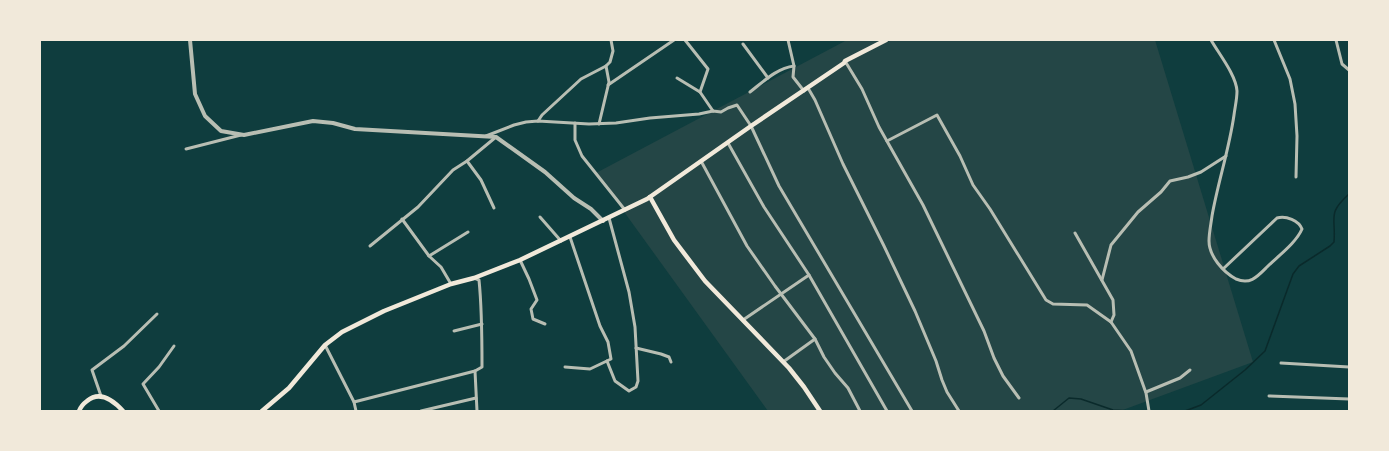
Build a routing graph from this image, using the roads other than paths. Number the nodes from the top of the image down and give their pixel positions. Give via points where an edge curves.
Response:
1 (190, 40) edge
2 (611, 40) edge
3 (674, 40) edge
4 (685, 40) edge
5 (788, 40) edge
6 (886, 40) edge
7 (1210, 40) edge
8 (1274, 40) edge
9 (1336, 40) edge
10 (743, 44) dead end
11 (845, 61) junction
12 (606, 66) junction
13 (794, 66) junction
14 (1349, 70) edge
15 (677, 78) dead end
16 (768, 78) junction
17 (608, 85) junction
18 (806, 89) junction
19 (700, 92) junction
20 (750, 92) dead end
21 (713, 111) junction
22 (538, 121) junction
23 (575, 123) junction
24 (599, 124) junction
25 (751, 126) junction
26 (244, 135) junction
27 (486, 136) junction
28 (496, 137) junction
29 (887, 141) junction
30 (728, 142) junction
31 (186, 149) dead end
32 (1226, 156) junction
33 (467, 161) junction
34 (701, 161) junction
35 (1296, 177) dead end
36 (650, 197) junction
37 (494, 208) dead end
38 (625, 210) junction
39 (540, 217) dead end
40 (609, 218) junction
41 (402, 219) junction
42 (603, 221) junction
43 (468, 232) dead end
44 (1075, 233) dead end
45 (570, 237) junction
46 (561, 241) junction
47 (370, 246) dead end
48 (429, 256) junction
49 (520, 260) junction
50 (1223, 269) junction
51 (809, 275) junction
52 (474, 278) junction
53 (1102, 280) junction
54 (451, 284) junction
55 (780, 294) junction
56 (157, 314) dead end
57 (742, 321) junction
58 (1111, 322) junction
59 (482, 324) junction
60 (545, 324) dead end
61 (454, 331) dead end
62 (815, 339) junction
63 (325, 345) junction
64 (174, 346) dead end
65 (636, 348) junction
66 (607, 361) junction
67 (671, 362) dead end
68 (783, 362) junction
69 (1281, 364) dead end
70 (1349, 367) edge
71 (565, 368) dead end
72 (1190, 370) dead end
73 (475, 371) junction
74 (1146, 392) junction
75 (101, 396) junction
76 (1269, 396) dead end
77 (476, 398) junction
78 (1019, 398) dead end
79 (1349, 400) edge
80 (354, 402) junction
81 (860, 410) edge
82 (79, 411) edge
83 (123, 411) edge
84 (159, 411) edge
85 (262, 411) edge
86 (356, 411) edge
87 (421, 411) edge
88 (477, 411) edge
89 (820, 411) edge
90 (855, 411) edge
91 (887, 411) edge
92 (912, 411) edge
93 (959, 411) edge
94 (1149, 411) edge

1 - 26 street via 196,94 205,116 221,131
2 - 12 street via 613,51
3 - 17 street
4 - 19 street via 708,69
5 - 13 street
6 - 11 main road
7 - 32 street via 1236,86
8 - 35 street via 1290,79 1295,104
9 - 14 street via 1342,64
10 - 16 street
11 - 18 main road
11 - 29 street via 862,88
12 - 17 street
12 - 22 street via 581,79
13 - 16 street via 785,67
13 - 18 street via 793,77
15 - 19 street
16 - 20 street
17 - 24 street
18 - 25 main road
18 - 93 street via 815,100 843,164 915,311 947,392
19 - 21 street
21 - 24 street
21 - 25 street via 721,112 737,105
22 - 23 street
22 - 27 street via 514,124
23 - 24 street
23 - 38 street via 575,140 582,156
25 - 30 main road
25 - 92 street via 779,186
26 - 27 street via 313,121 355,129
26 - 31 street
27 - 28 street
28 - 33 street
28 - 42 street via 545,172
29 - 58 street via 937,115 973,185 1046,300 1053,304 1087,305
29 - 78 street via 923,205 1003,376
30 - 34 main road
30 - 51 street via 764,207
32 - 50 street via 1214,205 1209,241 1213,254
32 - 53 street via 1201,172 1170,181 1138,212 1111,245
33 - 37 street via 481,180
33 - 41 street
34 - 36 main road
34 - 55 street via 747,246
36 - 38 main road
36 - 57 main road via 680,249
38 - 40 main road
39 - 46 street
40 - 42 main road
40 - 65 street via 629,292
41 - 47 street
41 - 48 street
42 - 45 main road
43 - 48 street
44 - 53 street
45 - 46 main road
45 - 66 street via 600,326 608,342 611,359
46 - 49 main road
48 - 54 street
49 - 52 main road
49 - 60 street via 537,300 531,309 533,319
50 - 50 street via 1277,218 1289,218 1302,228 1297,238 1251,280 1242,281
51 - 55 street
51 - 91 street
52 - 54 main road
52 - 59 street via 479,280
53 - 58 street via 1113,300 1114,315
54 - 63 main road via 384,311 342,332
55 - 57 street
55 - 62 street
56 - 75 street via 124,346 92,370
57 - 68 main road
58 - 74 street via 1131,351
59 - 61 street
59 - 73 street via 482,367
62 - 68 street
62 - 81 street via 834,373 848,388
63 - 80 street
63 - 85 main road via 289,388
64 - 84 street via 143,384
65 - 66 street via 638,381 636,387 629,391 615,381
65 - 67 street via 669,357
66 - 71 street via 590,369
68 - 89 main road
69 - 70 street
72 - 74 street via 1180,378
73 - 77 street
73 - 80 street
74 - 94 street
75 - 82 main road via 90,398 80,406
75 - 83 main road via 115,402
76 - 79 street
77 - 87 street
77 - 88 street
80 - 86 street
81 - 90 street

